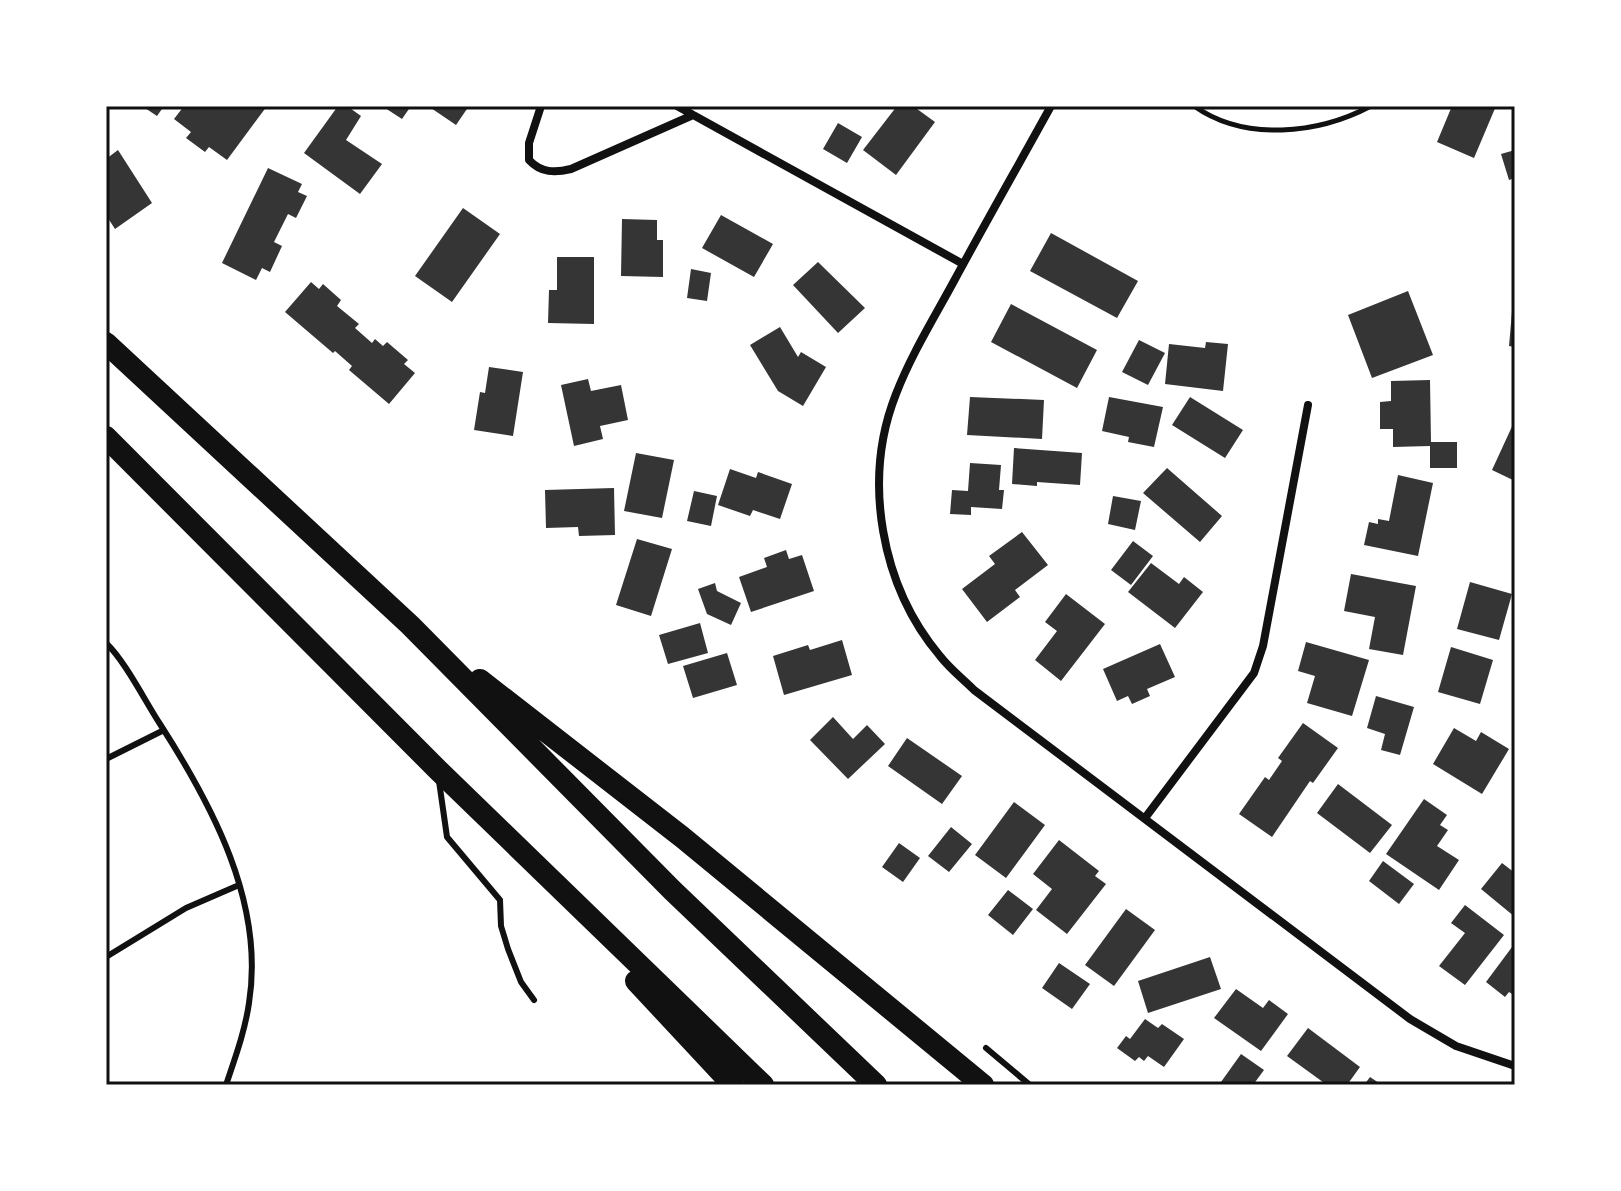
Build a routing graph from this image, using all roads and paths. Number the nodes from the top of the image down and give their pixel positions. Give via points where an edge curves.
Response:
1 (541, 106) edge
2 (677, 106) edge
3 (1051, 106) edge
4 (1194, 106) edge
5 (1371, 106) edge
6 (693, 115) junction
7 (963, 264) junction
8 (106, 343) edge
9 (1308, 405) dead end
10 (106, 437) edge
11 (410, 625) junction
12 (106, 643) edge
13 (164, 730) junction
14 (106, 759) edge
15 (438, 770) junction
16 (1145, 818) junction
17 (239, 885) junction
18 (106, 957) edge
19 (534, 1000) dead end
20 (986, 1048) dead end
21 (1515, 1066) edge
22 (226, 1085) edge
23 (733, 1085) edge
24 (763, 1085) edge
25 (876, 1085) edge
26 (983, 1085) edge
27 (1030, 1085) edge

1 - 6 street via 529,160 536,168 558,172
2 - 6 street
3 - 7 street
4 - 5 path via 1211,118 1240,126 1288,130 1328,125
6 - 7 street
7 - 16 street via 896,393 884,428 879,493 892,568 916,622 940,657 974,690
8 - 11 highway
9 - 16 street via 1254,673
10 - 15 highway
11 - 25 highway via 672,890
11 - 26 highway via 682,837
12 - 13 lane
13 - 14 lane
13 - 17 lane via 198,783
15 - 19 lane via 447,837 500,900 508,949
15 - 23 highway
15 - 24 highway
16 - 21 street via 1410,1019 1456,1046
17 - 18 lane via 186,908
17 - 22 lane via 252,949 250,1001
20 - 27 lane

